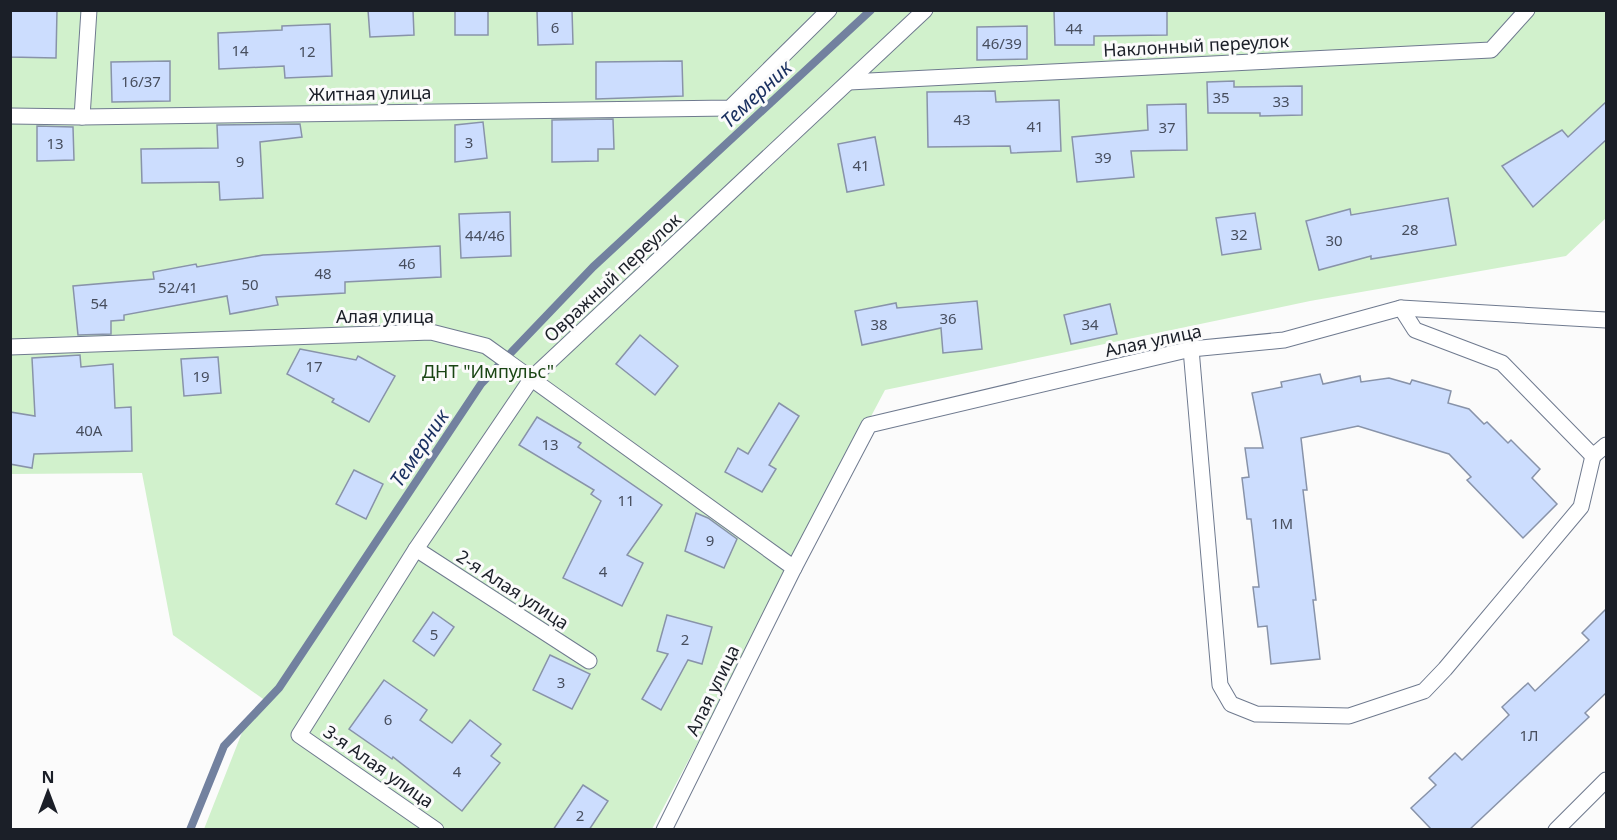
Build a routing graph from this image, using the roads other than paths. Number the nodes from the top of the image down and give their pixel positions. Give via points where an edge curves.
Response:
1 (89, 10) edge
2 (829, 10) edge
3 (925, 10) edge
4 (1527, 10) edge
5 (849, 82) junction
6 (10, 116) edge
7 (82, 117) junction
8 (1401, 308) junction
9 (1606, 320) edge
10 (10, 347) edge
11 (1191, 350) junction
12 (532, 378) junction
13 (1606, 445) edge
14 (1593, 456) junction
15 (416, 549) junction
16 (794, 568) junction
17 (589, 661) dead end
18 (299, 735) joint
19 (1606, 780) edge
20 (436, 830) edge
21 (664, 830) edge
22 (1556, 830) edge

1 - 7 lane
2 - 7 lane, Житная улица via 730,108
3 - 5 lane, Овражный переулок
4 - 5 lane, Наклонный переулок via 1491,50
5 - 12 lane, Овражный переулок
6 - 7 lane, Житная улица
8 - 9 lane, Алая улица
8 - 11 lane, Алая улица via 1284,340
8 - 14 lane via 1415,330 1502,363
10 - 12 lane, Алая улица via 431,332 486,346
11 - 14 lane via 1220,685 1231,704 1256,714 1349,716 1424,691 1581,507
11 - 16 lane, Алая улица via 869,425
12 - 15 lane, Овражный переулок
12 - 16 lane, Алая улица
13 - 14 lane
15 - 17 lane, 2-я Алая улица
15 - 18 lane, Овражный переулок
16 - 21 lane, Алая улица
18 - 20 lane, 3-я Алая улица
19 - 22 lane

